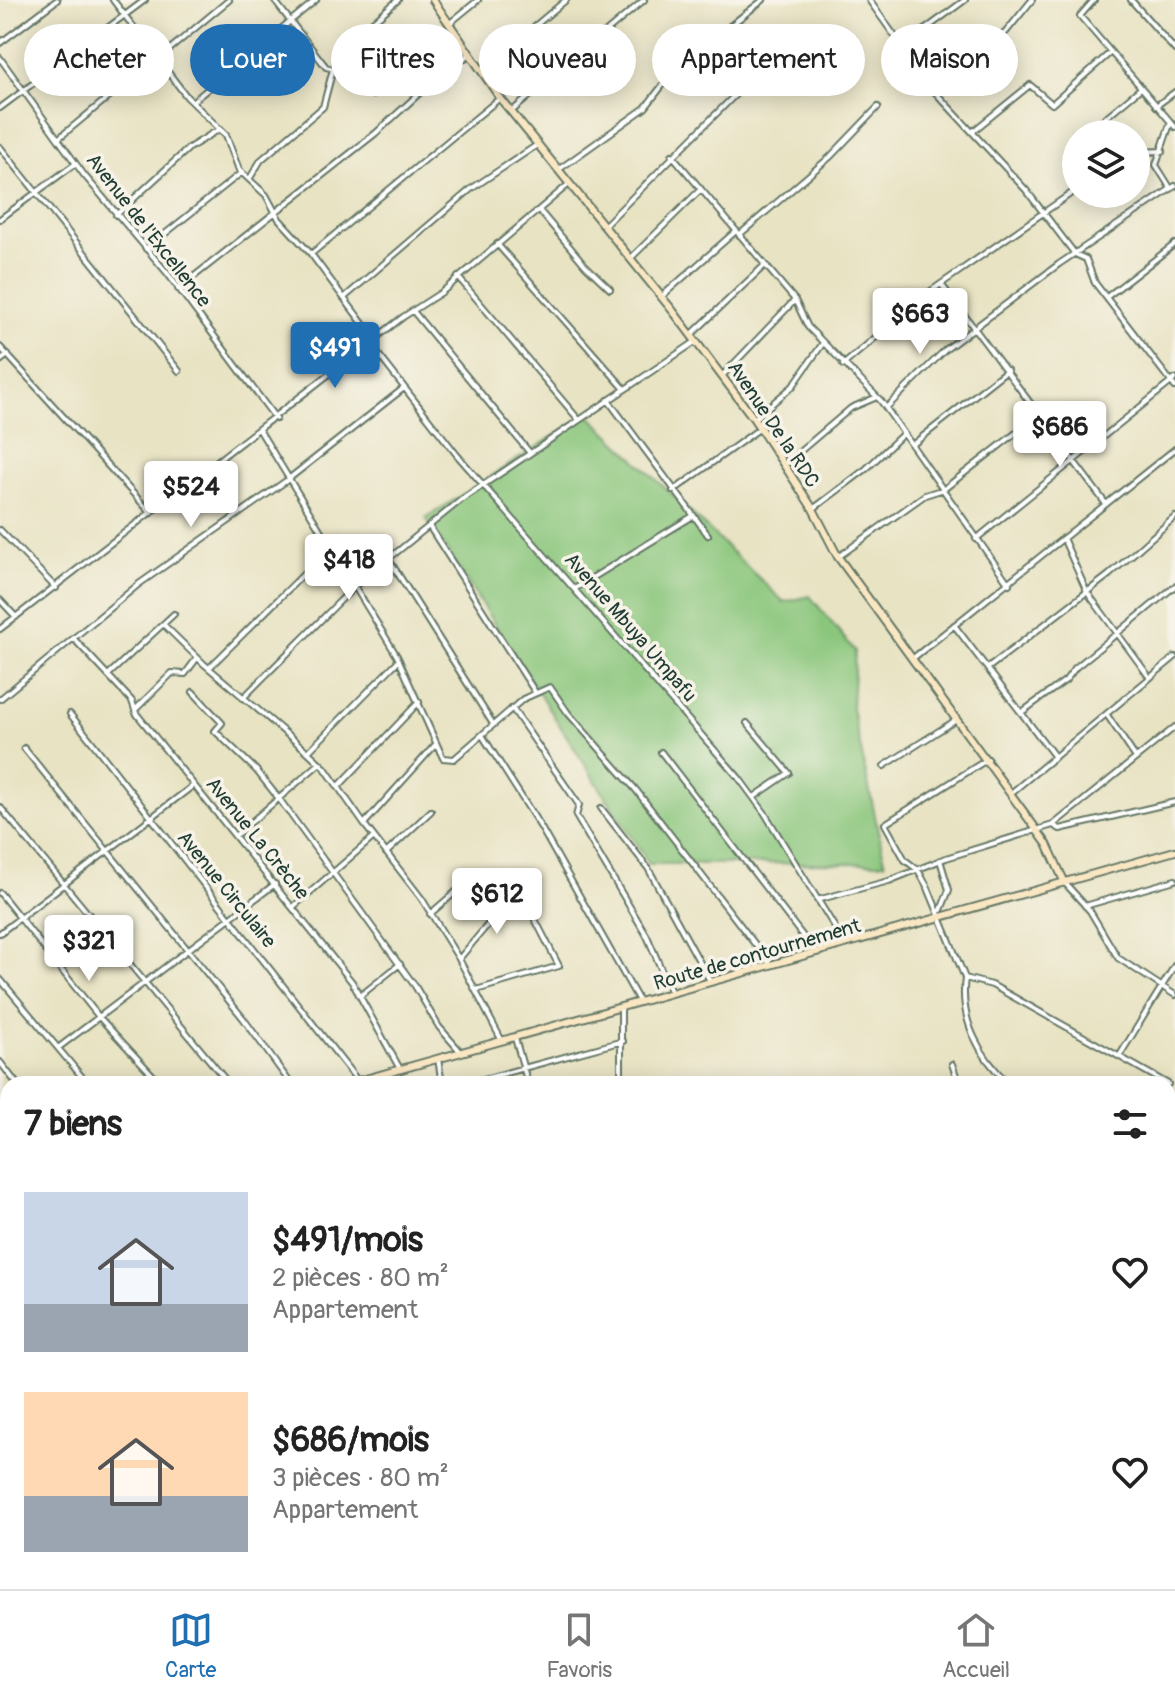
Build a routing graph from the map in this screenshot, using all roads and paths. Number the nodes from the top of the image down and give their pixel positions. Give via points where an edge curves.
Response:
1 (57, 0) edge
2 (113, 0) edge
3 (145, 0) edge
4 (229, 0) edge
5 (274, 0) edge
6 (316, 0) edge
7 (398, 0) edge
8 (433, 0) edge
9 (478, 0) edge
10 (566, 0) edge
11 (644, 0) edge
12 (763, 0) edge
13 (869, 0) edge
14 (965, 0) edge
15 (1032, 0) edge
16 (1094, 0) edge
17 (1131, 0) edge
18 (127, 15) junction
19 (290, 21) junction
20 (450, 23) junction
21 (115, 24) edge
22 (133, 24) edge
23 (370, 24) edge
24 (537, 24) edge
25 (888, 24) edge
26 (932, 24) edge
27 (1012, 24) edge
28 (0, 43) edge
29 (174, 44) edge
30 (1175, 50) edge
31 (1111, 52) junction
32 (470, 54) junction
33 (0, 58) edge
34 (479, 66) edge
35 (331, 68) edge
36 (331, 77) edge
37 (174, 79) edge
38 (1141, 88) junction
39 (1175, 92) edge
40 (24, 93) joint
41 (26, 96) edge
42 (110, 96) edge
43 (734, 96) edge
44 (939, 96) edge
45 (500, 98) joint
46 (192, 102) junction
47 (1156, 106) junction
48 (878, 107) dead end
49 (0, 108) edge
50 (512, 111) junction
51 (1102, 120) edge
52 (1173, 125) edge
53 (219, 129) junction
54 (972, 132) junction
55 (59, 138) junction
56 (537, 145) junction
57 (0, 147) edge
58 (1150, 151) edge
59 (1163, 151) junction
60 (672, 155) junction
61 (76, 163) junction
62 (558, 170) junction
63 (241, 173) junction
64 (250, 178) junction
65 (569, 184) junction
66 (1173, 187) edge
67 (701, 189) junction
68 (35, 194) junction
69 (1062, 199) edge
70 (539, 210) junction
71 (276, 212) junction
72 (1043, 212) junction
73 (116, 215) junction
74 (0, 219) edge
75 (602, 228) junction
76 (737, 233) junction
77 (497, 244) junction
78 (1175, 244) edge
79 (146, 249) junction
80 (311, 254) junction
81 (1075, 254) junction
82 (629, 260) junction
83 (765, 265) junction
84 (458, 277) junction
85 (941, 284) junction
86 (178, 289) junction
87 (610, 289) dead end
88 (1108, 296) dead end
89 (345, 297) junction
90 (661, 297) junction
91 (795, 300) junction
92 (413, 311) junction
93 (975, 327) junction
94 (693, 338) junction
95 (374, 343) junction
96 (823, 343) junction
97 (0, 347) edge
98 (8, 355) junction
99 (0, 361) edge
100 (843, 365) junction
101 (1007, 370) junction
102 (179, 371) dead end
103 (722, 376) junction
104 (1174, 383) edge
105 (404, 388) junction
106 (624, 388) junction
107 (877, 397) junction
108 (608, 400) junction
109 (886, 408) junction
110 (1039, 415) junction
111 (276, 419) junction
112 (754, 419) junction
113 (579, 420) junction
114 (760, 428) junction
115 (260, 431) junction
116 (903, 434) junction
117 (912, 445) junction
118 (1175, 449) edge
119 (530, 453) junction
120 (1071, 460) junction
121 (784, 465) junction
122 (288, 480) junction
123 (484, 485) junction
124 (944, 489) junction
125 (673, 491) junction
126 (1106, 504) junction
127 (813, 509) junction
128 (151, 513) junction
129 (693, 516) junction
130 (1175, 517) edge
131 (429, 526) junction
132 (0, 530) edge
133 (708, 535) dead end
134 (1063, 538) junction
135 (976, 539) junction
136 (329, 549) junction
137 (838, 557) junction
138 (388, 558) junction
139 (1009, 584) junction
140 (355, 586) junction
141 (1175, 586) edge
142 (56, 588) junction
143 (576, 588) junction
144 (1087, 592) junction
145 (0, 600) edge
146 (174, 614) dead end
147 (16, 617) junction
148 (163, 624) junction
149 (954, 625) junction
150 (0, 629) edge
151 (1117, 633) junction
152 (75, 640) junction
153 (1175, 657) edge
154 (197, 658) junction
155 (912, 659) junction
156 (399, 660) junction
157 (209, 668) junction
158 (988, 668) junction
159 (107, 676) junction
160 (1150, 678) junction
161 (193, 692) dead end
162 (535, 692) junction
163 (243, 698) junction
164 (0, 699) edge
165 (419, 702) junction
166 (137, 708) junction
167 (512, 708) junction
168 (1022, 712) junction
169 (70, 714) dead end
170 (1107, 715) junction
171 (958, 719) junction
172 (747, 723) dead end
173 (493, 724) junction
174 (1175, 727) edge
175 (482, 735) junction
176 (437, 743) junction
177 (24, 748) dead end
178 (308, 752) junction
179 (661, 752) dead end
180 (1055, 757) junction
181 (1136, 758) junction
182 (988, 759) junction
183 (319, 764) junction
184 (884, 766) dead end
185 (194, 785) junction
186 (338, 787) junction
187 (1011, 793) junction
188 (754, 797) junction
189 (278, 798) junction
190 (1175, 802) edge
191 (0, 807) edge
192 (601, 808) dead end
193 (431, 811) dead end
194 (149, 818) junction
195 (364, 824) junction
196 (1053, 825) junction
197 (1037, 831) junction
198 (235, 836) junction
199 (374, 837) junction
200 (107, 851) junction
201 (1175, 851) edge
202 (386, 853) junction
203 (940, 860) junction
204 (918, 870) junction
205 (333, 874) junction
206 (1175, 880) edge
207 (466, 883) dead end
208 (1065, 883) junction
209 (65, 884) junction
210 (275, 884) junction
211 (0, 893) edge
212 (817, 900) junction
213 (947, 900) junction
214 (1085, 906) junction
215 (293, 907) junction
216 (430, 914) junction
217 (954, 914) junction
218 (942, 915) junction
219 (231, 918) junction
220 (20, 919) junction
221 (0, 933) edge
222 (846, 946) junction
223 (188, 952) junction
224 (816, 954) junction
225 (459, 959) junction
226 (400, 964) junction
227 (1175, 965) edge
228 (772, 967) junction
229 (965, 978) junction
230 (0, 979) edge
231 (711, 983) junction
232 (143, 985) junction
233 (1160, 988) junction
234 (476, 990) junction
235 (671, 994) junction
236 (1175, 995) edge
237 (360, 996) junction
238 (640, 1003) junction
239 (621, 1008) junction
240 (99, 1017) junction
241 (515, 1038) junction
242 (502, 1041) junction
243 (623, 1041) junction
244 (58, 1048) junction
245 (461, 1052) junction
246 (1120, 1055) junction
247 (438, 1059) junction
248 (952, 1064) dead end
249 (525, 1067) junction
250 (400, 1069) junction
251 (81, 1076) edge
252 (154, 1076) edge
253 (222, 1076) edge
254 (285, 1076) edge
255 (353, 1076) edge
256 (379, 1076) edge
257 (441, 1076) edge
258 (493, 1076) edge
259 (527, 1076) edge
260 (621, 1076) edge
261 (956, 1076) edge
262 (1002, 1076) edge
263 (1155, 1076) edge

1 - 28 street
2 - 18 street
3 - 18 street
4 - 29 street
5 - 19 street
6 - 19 street
7 - 23 street
8 - 20 street, Avenue De la RDC
9 - 20 street
10 - 24 street
11 - 50 street
12 - 62 street via 662,86 645,108
13 - 25 street
14 - 26 street
15 - 27 street
16 - 31 street via 1080,16
17 - 30 street
18 - 21 street
18 - 22 street
19 - 35 street
19 - 46 street
20 - 32 street, Avenue De la RDC
31 - 38 street
31 - 54 street via 1052,104 1030,85
32 - 34 street, Avenue De la RDC
32 - 71 street
33 - 40 street, Avenue de l'Excellence
36 - 64 street via 323,107 261,160
37 - 46 street
38 - 47 street
38 - 51 street
39 - 47 street
40 - 49 street
41 - 55 street, Avenue de l'Excellence
42 - 55 street
43 - 60 street
44 - 54 street
45 - 50 street, Avenue De la RDC
45 - 80 street
46 - 53 street
47 - 52 street
48 - 76 street via 830,157
50 - 56 street, Avenue De la RDC
52 - 59 street
53 - 63 street via 228,138
53 - 73 street via 189,148
54 - 72 street
55 - 61 street, Avenue de l'Excellence
56 - 62 street, Avenue De la RDC
56 - 89 street via 471,189
57 - 68 street
58 - 59 street
59 - 66 street via 1156,169
60 - 67 street
60 - 75 street
61 - 68 street
61 - 73 street, Avenue de l'Excellence
62 - 65 street, Avenue De la RDC
63 - 64 street
63 - 79 street
64 - 71 street, Avenue Mbuya Umpafu
65 - 70 street
65 - 75 street, Avenue De la RDC
66 - 81 street
67 - 76 street
67 - 82 street
68 - 74 street
68 - 102 street
69 - 72 street
70 - 77 street
70 - 87 street
71 - 80 street, Avenue Mbuya Umpafu
71 - 86 street
72 - 81 street
72 - 85 street
73 - 79 street, Avenue de l'Excellence
75 - 82 street, Avenue De la RDC
76 - 83 street
76 - 90 street
77 - 84 street
77 - 106 street
78 - 88 street
79 - 86 street, Avenue de l'Excellence
80 - 89 street, Avenue Mbuya Umpafu
81 - 93 street
81 - 104 street via 1086,259 1095,283
82 - 90 street, Avenue De la RDC
83 - 91 street
83 - 94 street
84 - 92 street
84 - 113 street
85 - 93 street
85 - 100 street
86 - 111 street, Avenue de l'Excellence
89 - 95 street, Avenue Mbuya Umpafu
90 - 94 street, Avenue De la RDC
91 - 96 street via 804,322
91 - 103 street
92 - 95 street
92 - 119 street
93 - 101 street
93 - 109 street
94 - 103 street, Avenue De la RDC
94 - 106 street
95 - 105 street, Avenue Mbuya Umpafu
95 - 111 street
96 - 100 street
96 - 112 street via 793,386
97 - 98 street
98 - 99 street
98 - 128 street
100 - 107 street
101 - 110 street
101 - 117 street
103 - 112 street, Avenue De la RDC
104 - 120 street
105 - 122 street
105 - 123 street, Avenue Mbuya Umpafu
106 - 108 street
107 - 109 street
107 - 121 street via 851,408
108 - 113 street
108 - 125 street
109 - 116 street
110 - 120 street
110 - 124 street
111 - 115 street
112 - 114 street, Avenue De la RDC
113 - 119 street
114 - 121 street, Avenue De la RDC
114 - 125 street
115 - 122 street
115 - 128 street
116 - 117 street
116 - 127 street
117 - 124 street
118 - 126 street
119 - 123 street
120 - 126 street
120 - 135 street
121 - 127 street, Avenue De la RDC
122 - 136 street
122 - 152 street via 139,584
123 - 131 street
123 - 143 street, Avenue Mbuya Umpafu
124 - 135 street
124 - 137 street via 925,495
125 - 129 street
126 - 134 street
127 - 137 street, Avenue De la RDC
128 - 142 street
129 - 133 street
129 - 143 street
130 - 144 street
131 - 138 street
131 - 162 street
132 - 142 street
134 - 139 street
134 - 144 street
135 - 139 street
136 - 140 street
136 - 157 street
137 - 155 street, Avenue De la RDC
138 - 140 street
138 - 173 street
139 - 149 street
140 - 156 street
140 - 163 street
141 - 151 street
142 - 147 street
143 - 188 street, Avenue Mbuya Umpafu
144 - 151 street
144 - 158 street
145 - 147 street
146 - 148 street
147 - 150 street
148 - 154 street
148 - 159 street
149 - 155 street
149 - 158 street
151 - 160 street
151 - 168 street
152 - 159 street, Avenue La Crèche
152 - 164 street
153 - 160 street
154 - 157 street
154 - 166 street via 185,674 172,673 161,681
155 - 171 street, Avenue De la RDC
156 - 165 street
156 - 178 street
157 - 163 street
158 - 168 street
159 - 166 street, Avenue La Crèche
160 - 170 street
161 - 189 street via 222,723 215,731
162 - 167 street
162 - 228 street via 550,687
163 - 178 street
165 - 176 street
165 - 186 street
166 - 185 street, Avenue La Crèche
167 - 173 street
167 - 235 street via 579,805 576,816 647,936
168 - 180 street
169 - 194 street, Avenue Circulaire
170 - 180 street
170 - 181 street
171 - 182 street, Avenue De la RDC
171 - 184 street
172 - 188 street via 789,773
173 - 175 street
174 - 181 street
175 - 176 street via 450,761
175 - 238 street
176 - 195 street
177 - 200 street
178 - 183 street
179 - 224 street
180 - 187 street
181 - 196 street
182 - 187 street, Avenue De la RDC
182 - 204 street via 886,823 905,860
183 - 186 street
183 - 189 street
185 - 194 street
185 - 198 street, Avenue La Crèche
186 - 195 street
187 - 197 street, Avenue De la RDC
188 - 212 street, Avenue Mbuya Umpafu
189 - 198 street
189 - 205 street
190 - 196 street via 1060,829
191 - 209 street
192 - 231 street via 648,868
193 - 202 street
194 - 200 street
194 - 219 street, Avenue Circulaire
195 - 199 street
196 - 197 street
197 - 203 street
197 - 208 street, Avenue De la RDC
198 - 210 street, Avenue La Crèche
199 - 202 street
199 - 205 street
200 - 209 street
200 - 223 street
201 - 208 street, Route de contournement
202 - 216 street
203 - 204 street
203 - 213 street
204 - 212 street
204 - 218 street
205 - 215 street
205 - 226 street
206 - 214 street
207 - 216 street
208 - 214 street
208 - 217 street, Route de contournement
209 - 220 street
209 - 232 street
210 - 215 street, Avenue La Crèche
210 - 219 street
211 - 220 street
212 - 222 street, Avenue Mbuya Umpafu
213 - 217 street
213 - 218 street
214 - 233 street via 1115,956
215 - 237 street, Avenue La Crèche
216 - 225 street
217 - 218 street, Route de contournement
218 - 222 street, Route de contournement
218 - 229 street
219 - 223 street
219 - 255 street, Avenue Circulaire
220 - 221 street
220 - 240 street
222 - 224 street, Route de contournement
223 - 232 street
223 - 254 street
224 - 228 street, Route de contournement
225 - 234 street
225 - 234 street via 515,892 521,892 559,966
226 - 237 street
226 - 245 street
227 - 233 street
228 - 231 street, Route de contournement
229 - 246 street via 988,983
229 - 262 street via 962,999 977,1049
230 - 244 street
231 - 235 street, Route de contournement
232 - 240 street
232 - 253 street
233 - 236 street
233 - 246 street
234 - 242 street
235 - 238 street, Route de contournement
237 - 250 street, Avenue La Crèche
238 - 239 street, Route de contournement
239 - 241 street, Route de contournement
239 - 243 street
240 - 244 street
240 - 252 street
241 - 242 street, Route de contournement
241 - 249 street
242 - 245 street, Route de contournement
243 - 249 street
243 - 260 street
244 - 251 street
245 - 247 street, Route de contournement
246 - 263 street
247 - 250 street, Route de contournement
247 - 257 street
248 - 261 street
249 - 258 street
249 - 259 street
250 - 256 street, Route de contournement

